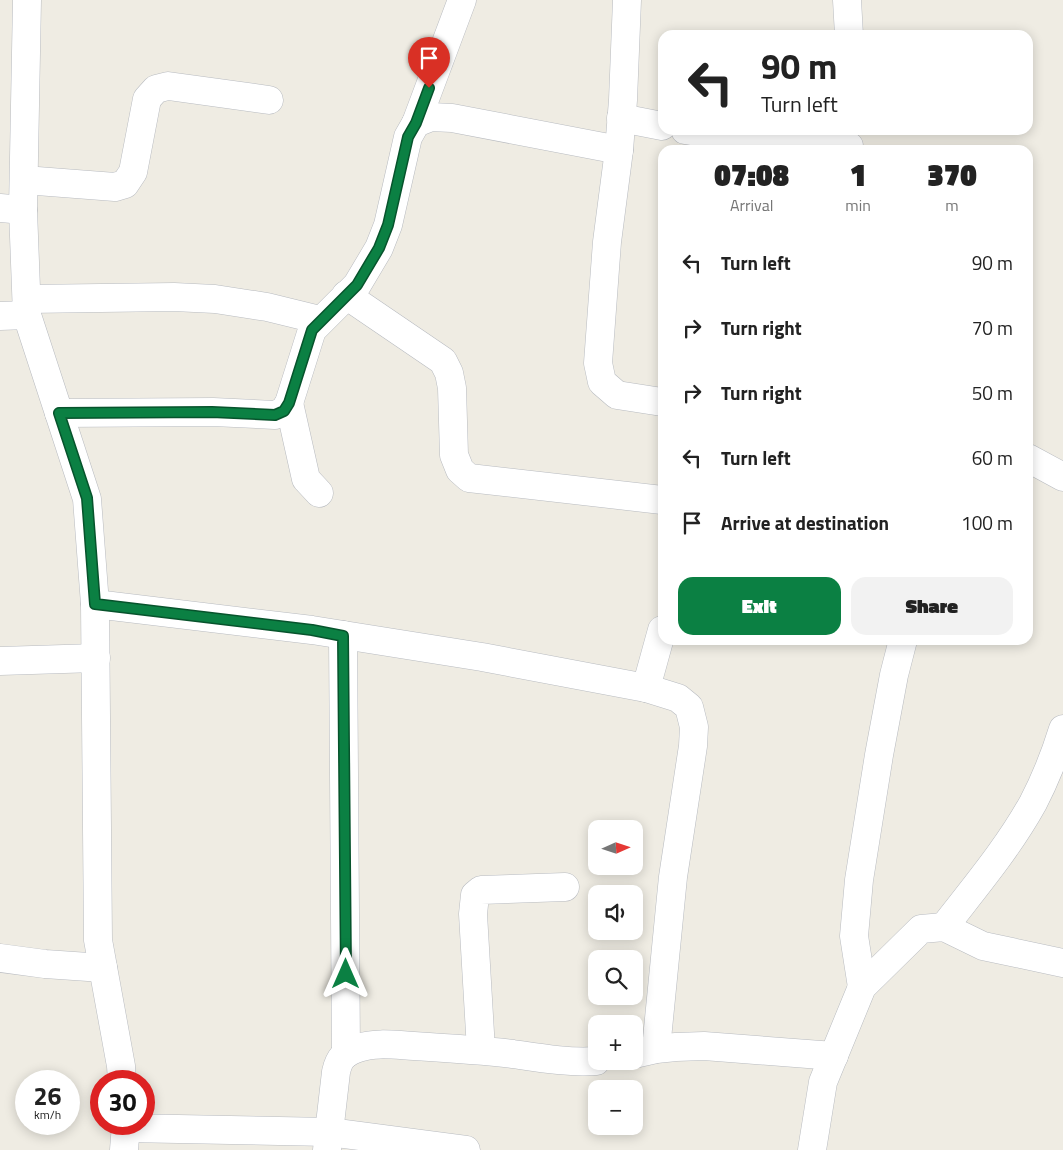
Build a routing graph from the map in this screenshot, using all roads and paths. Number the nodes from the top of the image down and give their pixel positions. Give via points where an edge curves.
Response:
1 (27, 0) edge
2 (462, 0) edge
3 (627, 0) edge
4 (848, 0) edge
5 (849, 30) edge
6 (269, 100) dead end
7 (621, 118) junction
8 (416, 123) junction
9 (658, 125) edge
10 (715, 135) edge
11 (849, 142) edge
12 (619, 150) junction
13 (24, 180) junction
14 (11, 209) edge
15 (346, 295) junction
16 (27, 307) junction
17 (0, 316) edge
18 (320, 320) junction
19 (658, 401) edge
20 (289, 403) junction
21 (59, 413) junction
22 (1033, 461) edge
23 (1063, 477) edge
24 (319, 493) dead end
25 (658, 500) edge
26 (95, 604) junction
27 (343, 636) junction
28 (658, 644) edge
29 (897, 645) edge
30 (96, 658) junction
31 (0, 661) edge
32 (646, 688) junction
33 (1063, 729) edge
34 (565, 887) dead end
35 (944, 927) junction
36 (0, 958) edge
37 (1063, 963) edge
38 (103, 968) junction
39 (862, 987) junction
40 (482, 1050) junction
41 (645, 1052) edge
42 (346, 1054) junction
43 (834, 1056) junction
44 (588, 1062) edge
45 (121, 1070) edge
46 (154, 1135) edge
47 (328, 1141) edge
48 (466, 1150) edge
49 (812, 1150) edge

1 - 13 street
2 - 8 street
3 - 7 street
4 - 5 street
6 - 13 street via 168,86 156,89 147,100 133,172 125,184 115,187
7 - 9 street
7 - 12 street
8 - 12 street via 430,116 452,118
8 - 15 street via 408,137 388,225 379,248 357,285
10 - 11 street via 758,142
12 - 19 street via 607,242 598,363 602,382 617,395
13 - 14 street
14 - 16 street
15 - 18 street
15 - 25 street via 443,361 452,388 454,455 460,470 469,478
16 - 17 street
16 - 18 street via 174,297 267,307
16 - 21 street
18 - 20 street via 312,330
20 - 21 street via 284,411 275,415
20 - 24 street via 306,479
21 - 26 street via 87,498
22 - 23 street
26 - 27 street
26 - 30 street
27 - 32 street via 482,657
27 - 42 street
28 - 32 street
29 - 39 street via 859,880 854,936
30 - 31 street
30 - 38 street via 98,940
32 - 41 street via 678,698 689,707 694,727
33 - 35 street via 1054,759 1032,804 1001,854
34 - 40 street via 482,890 475,895 473,914
35 - 37 street via 983,946
35 - 39 street via 921,929
36 - 38 street
38 - 45 street
39 - 43 street
40 - 42 street via 376,1044
40 - 44 street
41 - 43 street via 704,1046
42 - 47 street via 338,1061
43 - 49 street via 823,1082
46 - 47 street
47 - 48 street

